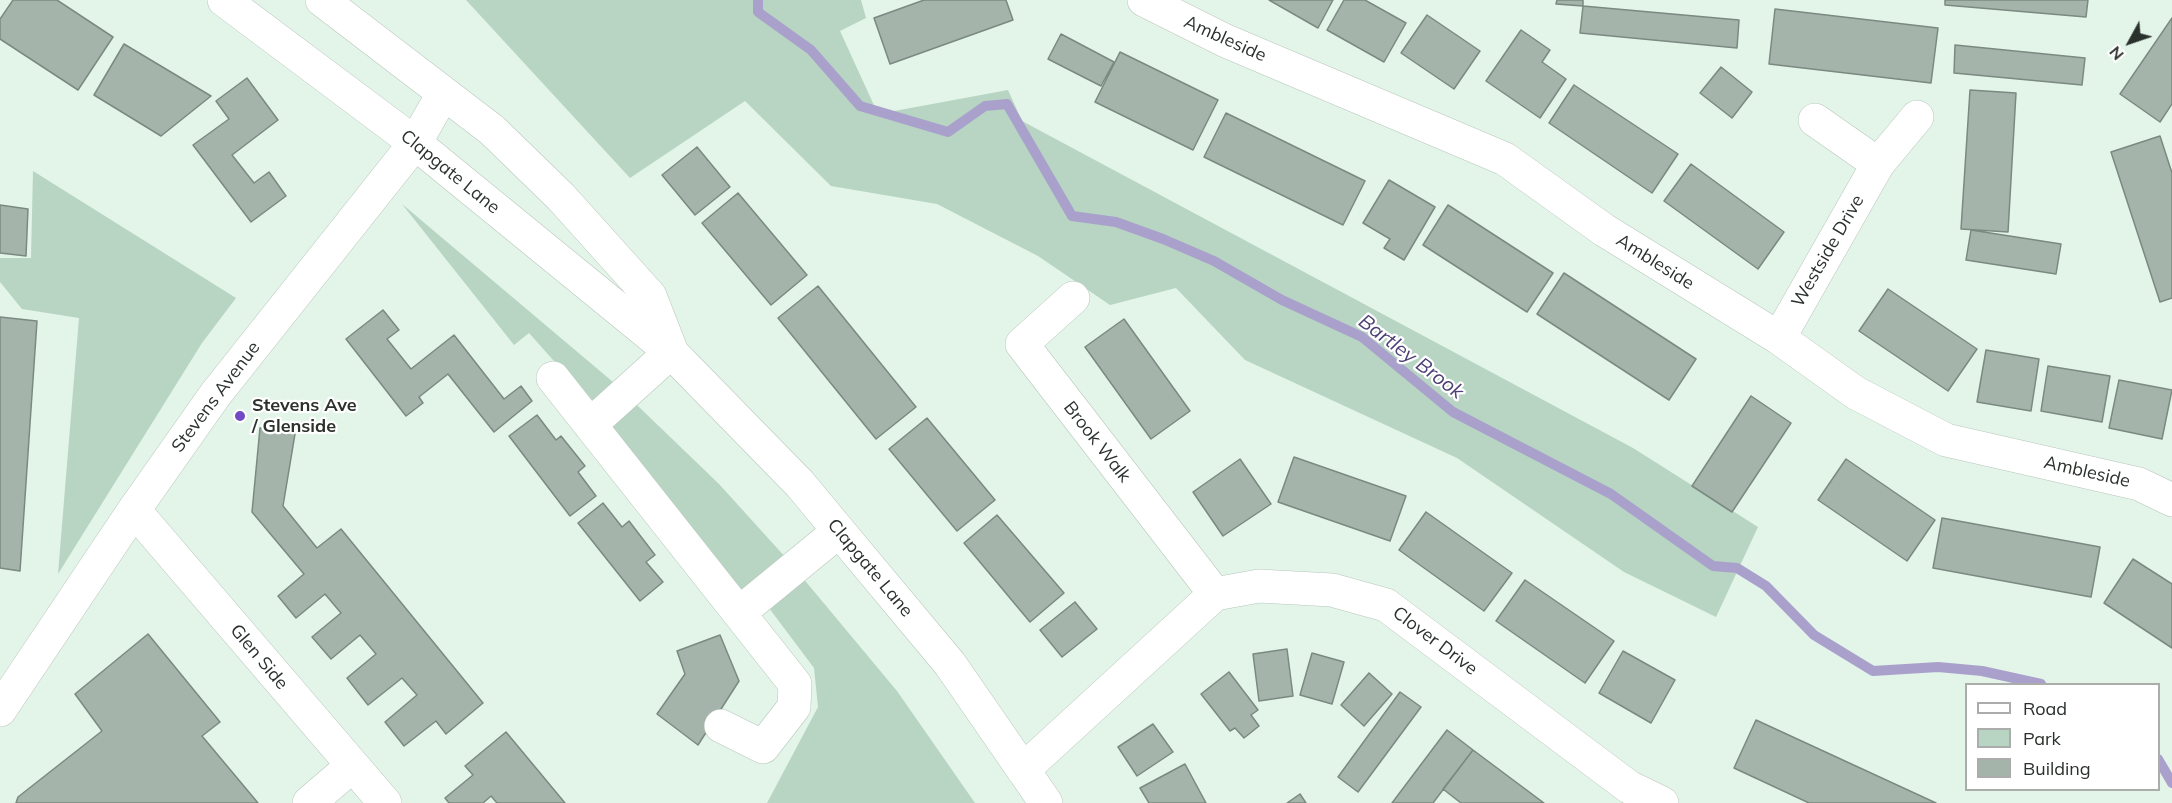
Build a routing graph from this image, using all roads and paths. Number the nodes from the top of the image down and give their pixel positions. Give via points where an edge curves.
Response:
1 (224, 0) edge
2 (322, 0) edge
3 (1144, 0) edge
4 (443, 94) junction
5 (1917, 117) dead end
6 (1815, 120) dead end
7 (415, 143) junction
8 (1878, 164) junction
9 (1073, 298) dead end
10 (1779, 338) junction
11 (671, 352) junction
12 (553, 378) dead end
13 (590, 425) junction
14 (2172, 500) edge
15 (134, 510) junction
16 (839, 531) junction
17 (1215, 594) junction
18 (739, 613) junction
19 (0, 710) edge
20 (721, 726) dead end
21 (352, 766) junction
22 (1023, 770) junction
23 (1624, 795) edge
24 (309, 803) edge
25 (385, 803) edge
26 (1046, 803) edge
27 (1662, 803) edge

1 - 7 street, Clapgate Lane
2 - 4 street, Clapgate Lane
3 - 10 street, Ambleside via 1226,41 1504,159 1604,230
4 - 7 street, Stevens Avenue
4 - 11 street, Clapgate Lane via 492,130 561,197 650,296
5 - 8 street, Westside Drive
6 - 8 street
7 - 11 street, Clapgate Lane
7 - 15 street, Stevens Avenue via 215,395
8 - 10 street, Westside Drive
9 - 17 street, Brook Walk via 1022,344
10 - 14 street, Ambleside via 1856,393 1946,440 2139,484
11 - 13 street
11 - 16 street, Clapgate Lane via 800,484
12 - 13 street
13 - 18 street
15 - 19 street, Stevens Avenue
15 - 21 street, Glen Side
16 - 18 street
16 - 22 street, Clapgate Lane via 950,664
17 - 22 street
17 - 23 street, Clover Drive via 1259,586 1332,590 1386,605
18 - 20 street via 795,684 794,707 763,747
21 - 24 street
21 - 25 street, Glen Side
22 - 26 street, Clapgate Lane
23 - 27 street, Clover Drive

